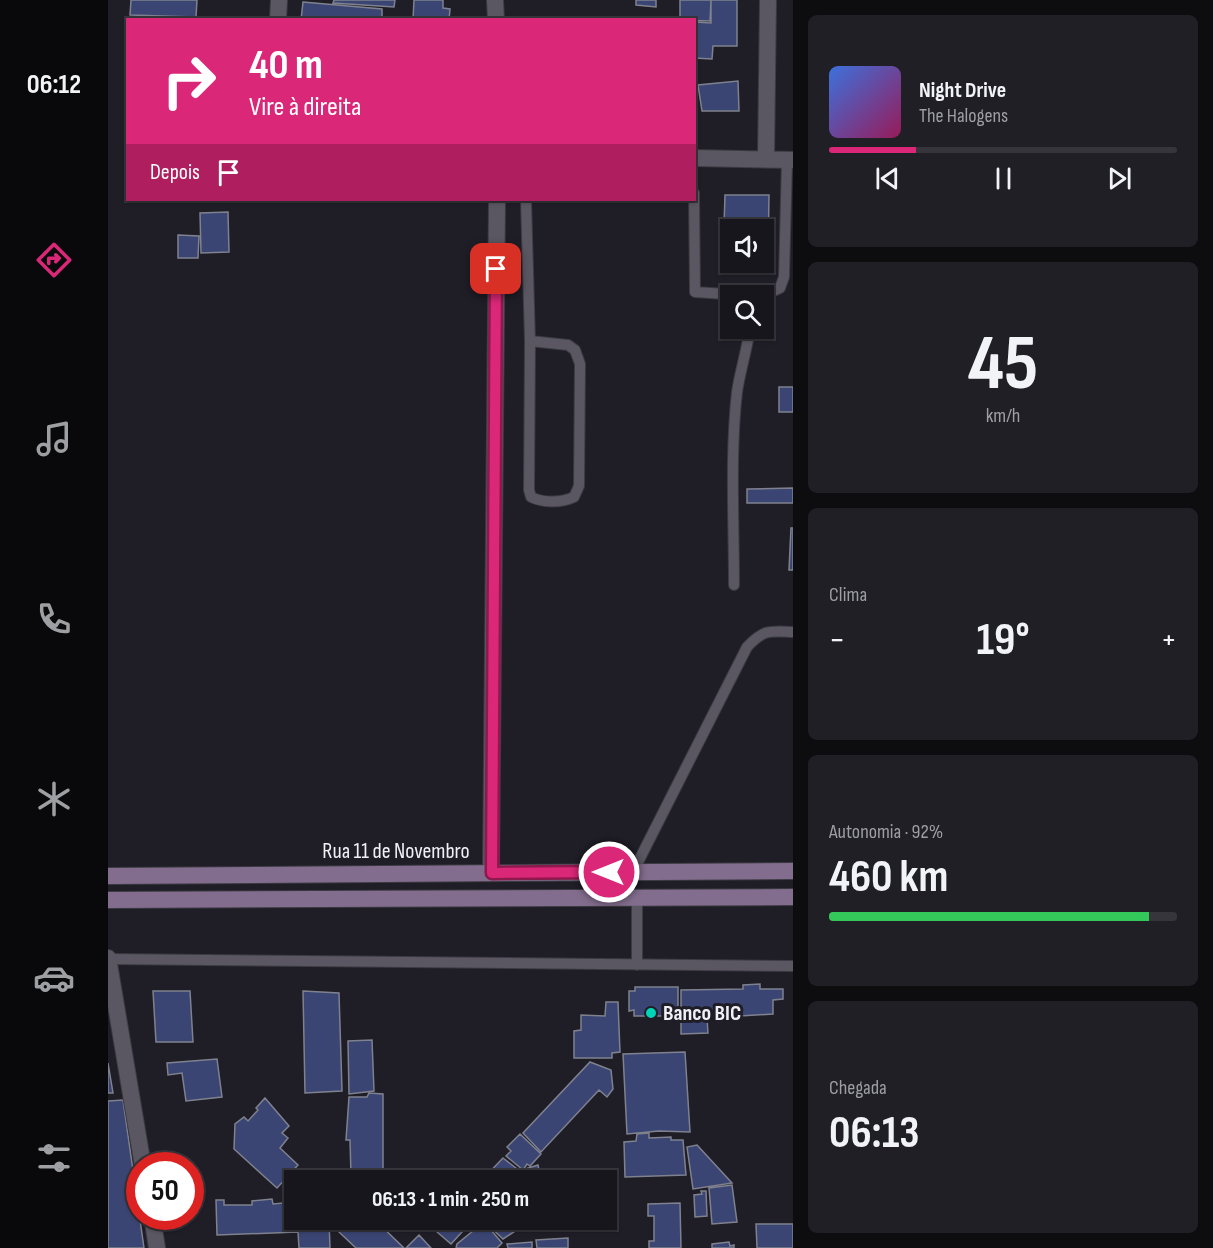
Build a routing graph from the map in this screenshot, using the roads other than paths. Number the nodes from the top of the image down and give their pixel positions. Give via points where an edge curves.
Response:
1 (279, 0) edge
2 (495, 0) edge
3 (768, 0) edge
4 (278, 18) edge
5 (496, 18) edge
6 (696, 158) edge
7 (766, 159) junction
8 (790, 160) edge
9 (497, 201) edge
10 (526, 201) edge
11 (694, 201) edge
12 (774, 290) edge
13 (720, 293) edge
14 (749, 339) edge
15 (530, 340) junction
16 (734, 585) dead end
17 (793, 633) edge
18 (793, 871) edge
19 (633, 872) junction
20 (492, 873) junction
21 (108, 876) edge
22 (793, 897) edge
23 (636, 898) junction
24 (108, 900) edge
25 (108, 959) edge
26 (636, 965) junction
27 (793, 966) edge
28 (141, 1152) edge
29 (154, 1230) edge
30 (157, 1248) edge

1 - 4 street
2 - 5 street
3 - 7 street
6 - 7 street
7 - 8 street
8 - 12 lane via 784,277 780,288
9 - 20 street
10 - 15 lane
11 - 13 lane via 695,292
14 - 16 lane via 738,390 735,430
15 - 15 lane via 529,490 538,501 566,501 574,497 579,486 580,364 568,345
17 - 19 lane via 767,631 747,647
18 - 19 main road, Rua 11 de Novembro
19 - 20 main road, Rua 11 de Novembro
20 - 21 main road, Rua 11 de Novembro
22 - 23 main road
23 - 24 main road
23 - 26 lane
25 - 26 lane
25 - 28 street
26 - 27 lane
29 - 30 street

